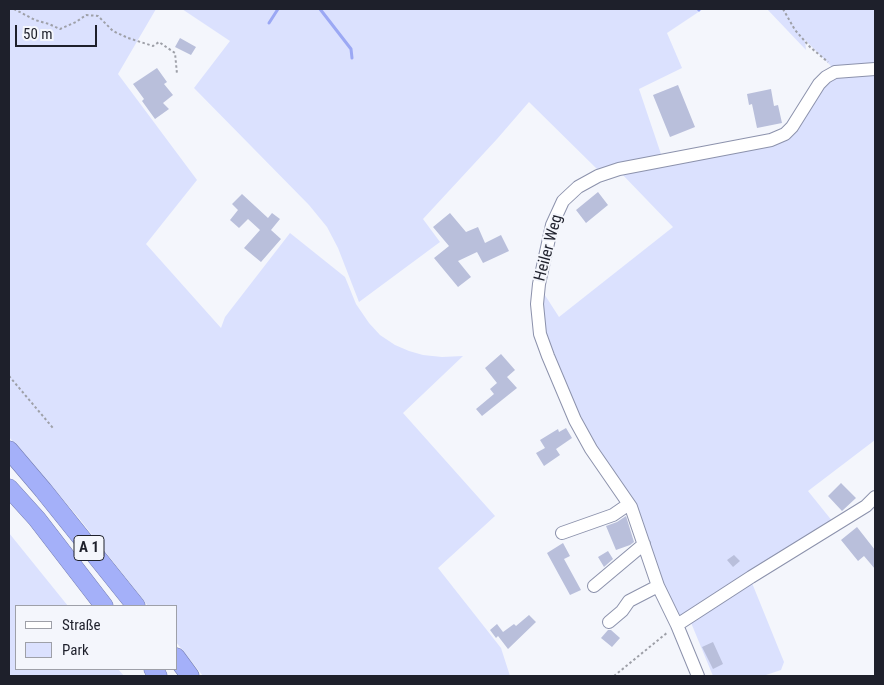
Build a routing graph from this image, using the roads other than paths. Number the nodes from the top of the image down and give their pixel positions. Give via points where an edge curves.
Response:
1 (875, 69) edge
2 (9, 450) edge
3 (9, 488) edge
4 (875, 497) edge
5 (629, 504) junction
6 (562, 533) dead end
7 (644, 544) junction
8 (594, 586) dead end
9 (658, 586) junction
10 (103, 605) edge
11 (135, 605) edge
12 (608, 622) dead end
13 (676, 623) junction
14 (178, 660) edge
15 (190, 676) edge
16 (698, 676) edge

1 - 5 street, Heiler Weg via 835,72 826,77 786,134 771,140 619,169 578,187 563,201 554,219 539,284 540,334 575,420
2 - 11 highway, A 1
3 - 10 highway, A 1
4 - 13 street via 866,506
5 - 6 street via 613,515
5 - 7 street, Heiler Weg
7 - 8 street
7 - 9 street, Heiler Weg
9 - 12 street via 629,601
9 - 13 street, Heiler Weg
13 - 16 street, Heiler Weg
14 - 15 highway

